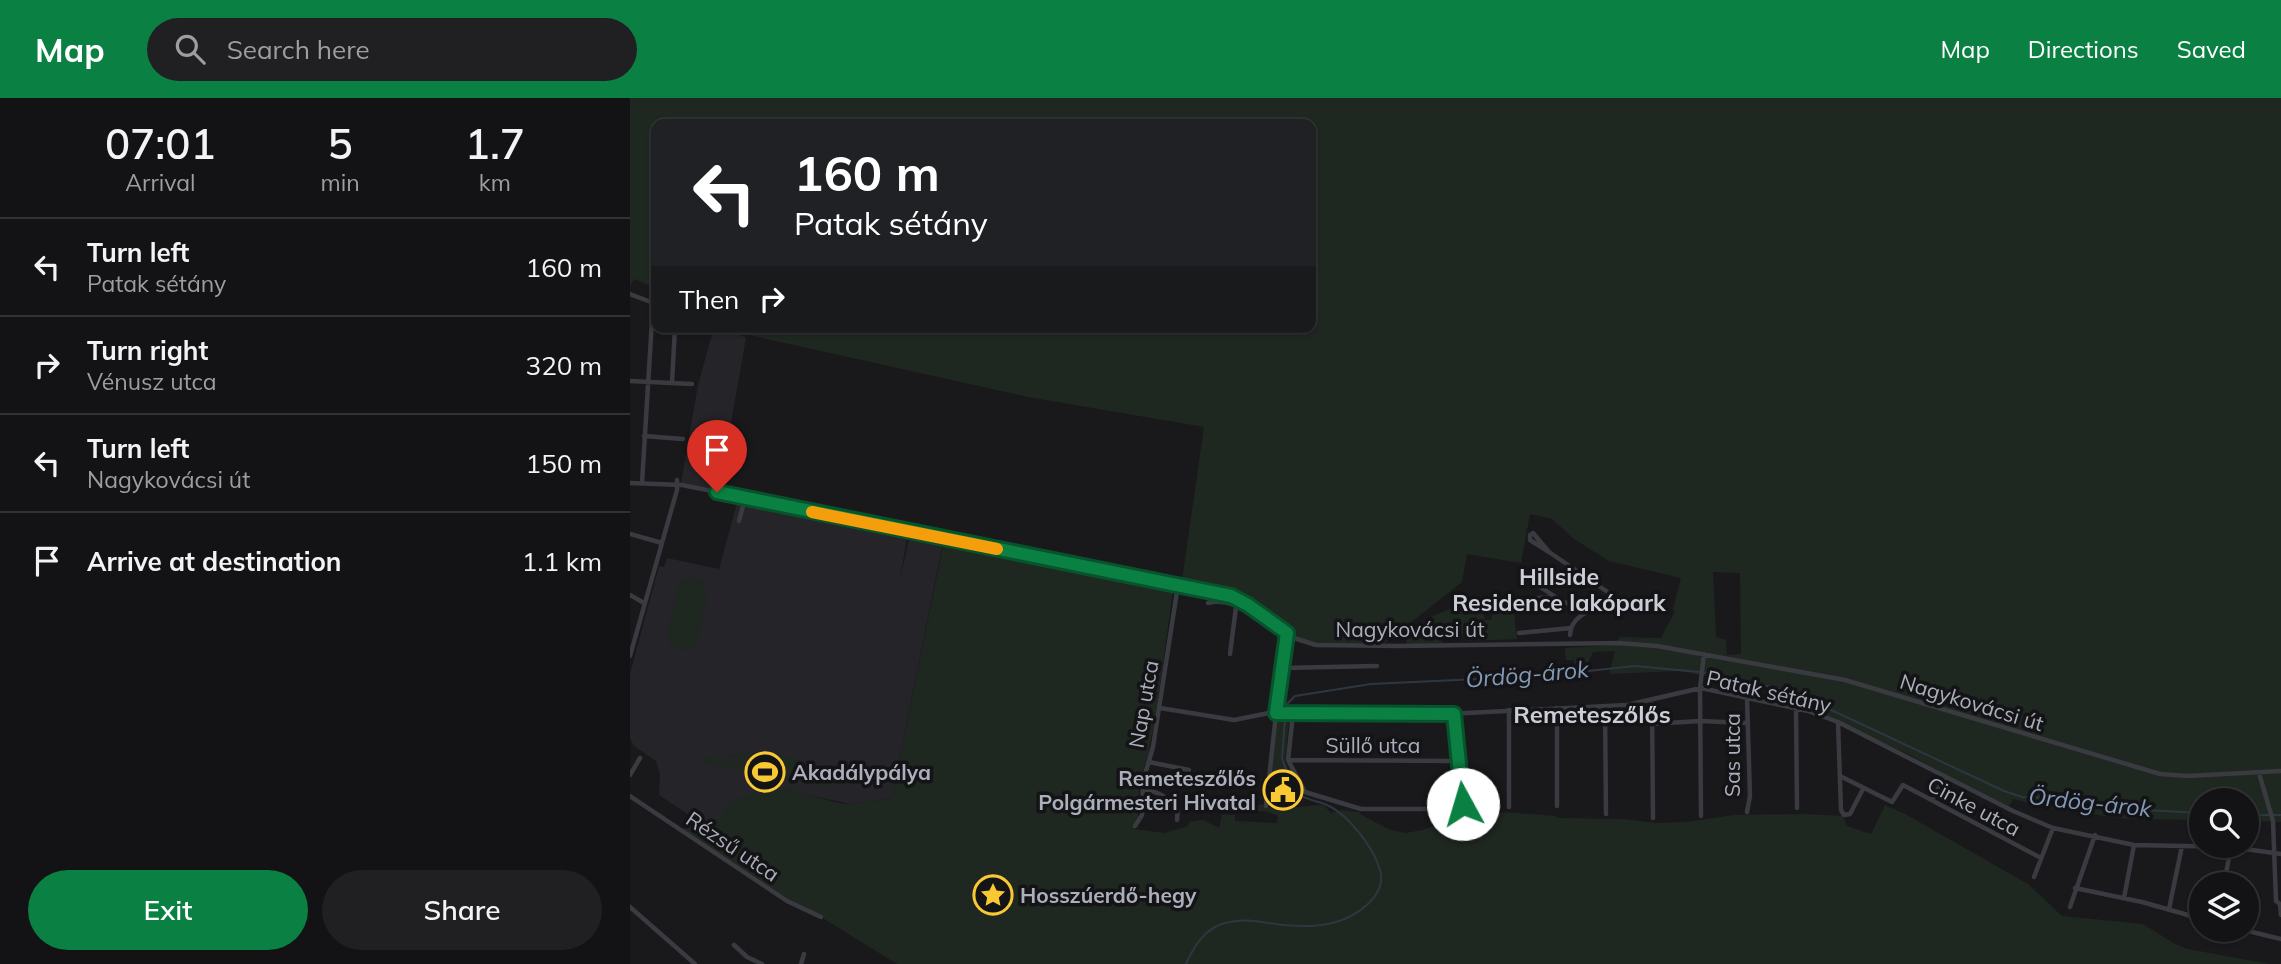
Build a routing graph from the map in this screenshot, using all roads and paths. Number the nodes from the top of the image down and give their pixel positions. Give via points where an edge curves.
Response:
1 (630, 294) edge
2 (651, 302) edge
3 (652, 333) edge
4 (675, 333) edge
5 (630, 381) edge
6 (648, 382) junction
7 (672, 383) junction
8 (692, 384) dead end
9 (644, 436) junction
10 (683, 439) dead end
11 (630, 483) edge
12 (642, 483) junction
13 (677, 485) junction
14 (745, 498) junction
15 (739, 521) dead end
16 (630, 534) edge
17 (662, 543) junction
18 (1549, 552) junction
19 (1524, 576) dead end
20 (1178, 585) junction
21 (630, 595) edge
22 (1556, 596) junction
23 (1523, 599) dead end
24 (1236, 602) junction
25 (1208, 603) dead end
26 (644, 604) junction
27 (1584, 613) junction
28 (1256, 619) dead end
29 (1571, 628) junction
30 (1287, 633) junction
31 (1519, 633) dead end
32 (1570, 635) dead end
33 (1230, 654) dead end
34 (1704, 654) junction
35 (630, 656) edge
36 (1377, 666) dead end
37 (1280, 668) junction
38 (1700, 688) junction
39 (1748, 698) junction
40 (1652, 700) junction
41 (1605, 706) junction
42 (1160, 708) junction
43 (1557, 708) junction
44 (1796, 709) junction
45 (1509, 710) junction
46 (1277, 713) junction
47 (1293, 713) junction
48 (1454, 714) junction
49 (1700, 721) junction
50 (1838, 722) junction
51 (1748, 723) junction
52 (1652, 724) junction
53 (640, 758) dead end
54 (1288, 760) junction
55 (1458, 761) junction
56 (1149, 762) junction
57 (1189, 771) dead end
58 (2281, 771) edge
59 (2259, 772) junction
60 (630, 775) edge
61 (1840, 776) junction
62 (1945, 776) junction
63 (1142, 789) junction
64 (1863, 789) junction
65 (1461, 794) junction
66 (630, 796) edge
67 (1932, 800) junction
68 (1266, 806) dead end
69 (1557, 806) dead end
70 (1509, 807) dead end
71 (1797, 808) dead end
72 (1747, 812) dead end
73 (1464, 813) dead end
74 (1606, 814) dead end
75 (1701, 816) dead end
76 (1653, 818) dead end
77 (1177, 820) dead end
78 (1135, 826) dead end
79 (2053, 828) junction
80 (2095, 835) junction
81 (2134, 845) junction
82 (2182, 846) junction
83 (2189, 846) edge
84 (2259, 852) edge
85 (2273, 854) junction
86 (2281, 854) edge
87 (2041, 858) junction
88 (2034, 877) dead end
89 (2076, 888) junction
90 (2124, 898) junction
91 (2281, 904) edge
92 (630, 907) edge
93 (2070, 907) dead end
94 (2169, 909) junction
95 (2189, 915) edge
96 (2281, 915) edge
97 (821, 917) dead end
98 (2259, 934) edge
99 (2281, 939) edge
100 (733, 946) dead end
101 (804, 954) dead end
102 (688, 962) edge
103 (695, 964) edge
104 (762, 964) edge
105 (801, 964) edge

1 - 2 street
3 - 6 street
4 - 7 street
5 - 6 street
6 - 7 street
6 - 9 street
7 - 8 street
9 - 10 street
9 - 12 street
11 - 12 street, Nagykovácsi út
12 - 13 street, Nagykovácsi út
13 - 14 street, Nagykovácsi út
13 - 17 street
14 - 15 street
14 - 20 street, Nagykovácsi út
16 - 17 street
17 - 26 street
18 - 18 street via 1533,533 1530,535 1530,540
18 - 27 street via 1612,595 1608,603
19 - 22 street
20 - 24 street, Nagykovácsi út
20 - 42 street, Nap utca
21 - 26 street
22 - 23 street
22 - 27 street
24 - 25 street
24 - 28 street
24 - 30 street, Nagykovácsi út
24 - 33 street
26 - 35 street
27 - 29 street
29 - 31 street
29 - 32 street
30 - 34 street, Nagykovácsi út via 1316,645 1619,643
30 - 37 street
34 - 38 street
34 - 59 street, Nagykovácsi út via 1845,680 2160,774
36 - 37 street
37 - 46 street
38 - 39 street, Patak sétány
38 - 40 street, Patak sétány
38 - 49 street
39 - 44 street, Patak sétány
39 - 51 street, Sas utca
40 - 41 street, Patak sétány
40 - 52 street
41 - 43 street, Patak sétány
41 - 74 street
42 - 46 street, Patak sétány via 1234,720
42 - 56 street, Nap utca
43 - 45 street, Patak sétány
43 - 69 street
44 - 50 street, Patak sétány
44 - 71 street
45 - 48 street, Patak sétány
45 - 70 street
46 - 47 street, Patak sétány
46 - 68 street
47 - 48 street, Patak sétány
47 - 54 street
48 - 55 street
49 - 51 street
49 - 52 street
49 - 75 street
50 - 61 street
50 - 62 street, Patak sétány
51 - 72 street, Sas utca
52 - 76 street
53 - 60 street
54 - 55 street, Süllő utca
54 - 65 street via 1301,788 1363,809 1451,808
55 - 65 street
56 - 57 street
56 - 63 street, Nap utca
58 - 59 street, Nagykovácsi út
59 - 85 street via 2273,821
61 - 64 street, Cinke utca
61 - 64 street via 1844,815
62 - 67 street
62 - 79 street, Patak sétány
63 - 77 street via 1157,792 1175,807
63 - 78 street, Nap utca via 1142,817
64 - 67 street, Cinke utca via 1892,802 1903,785
65 - 73 street
66 - 97 street, Rézsű utca via 787,901
67 - 87 street, Cinke utca
79 - 80 street, Patak sétány
79 - 87 street
80 - 81 street, Patak sétány
80 - 89 street
81 - 82 street, Patak sétány
81 - 90 street
82 - 83 street, Patak sétány
82 - 94 street
84 - 85 street, Patak sétány
85 - 86 street, Patak sétány
85 - 91 street via 2276,901
87 - 88 street
89 - 90 street
89 - 93 street
90 - 94 street
91 - 96 street
92 - 102 street
94 - 95 street
98 - 99 street
100 - 104 street
101 - 105 street
102 - 103 street

